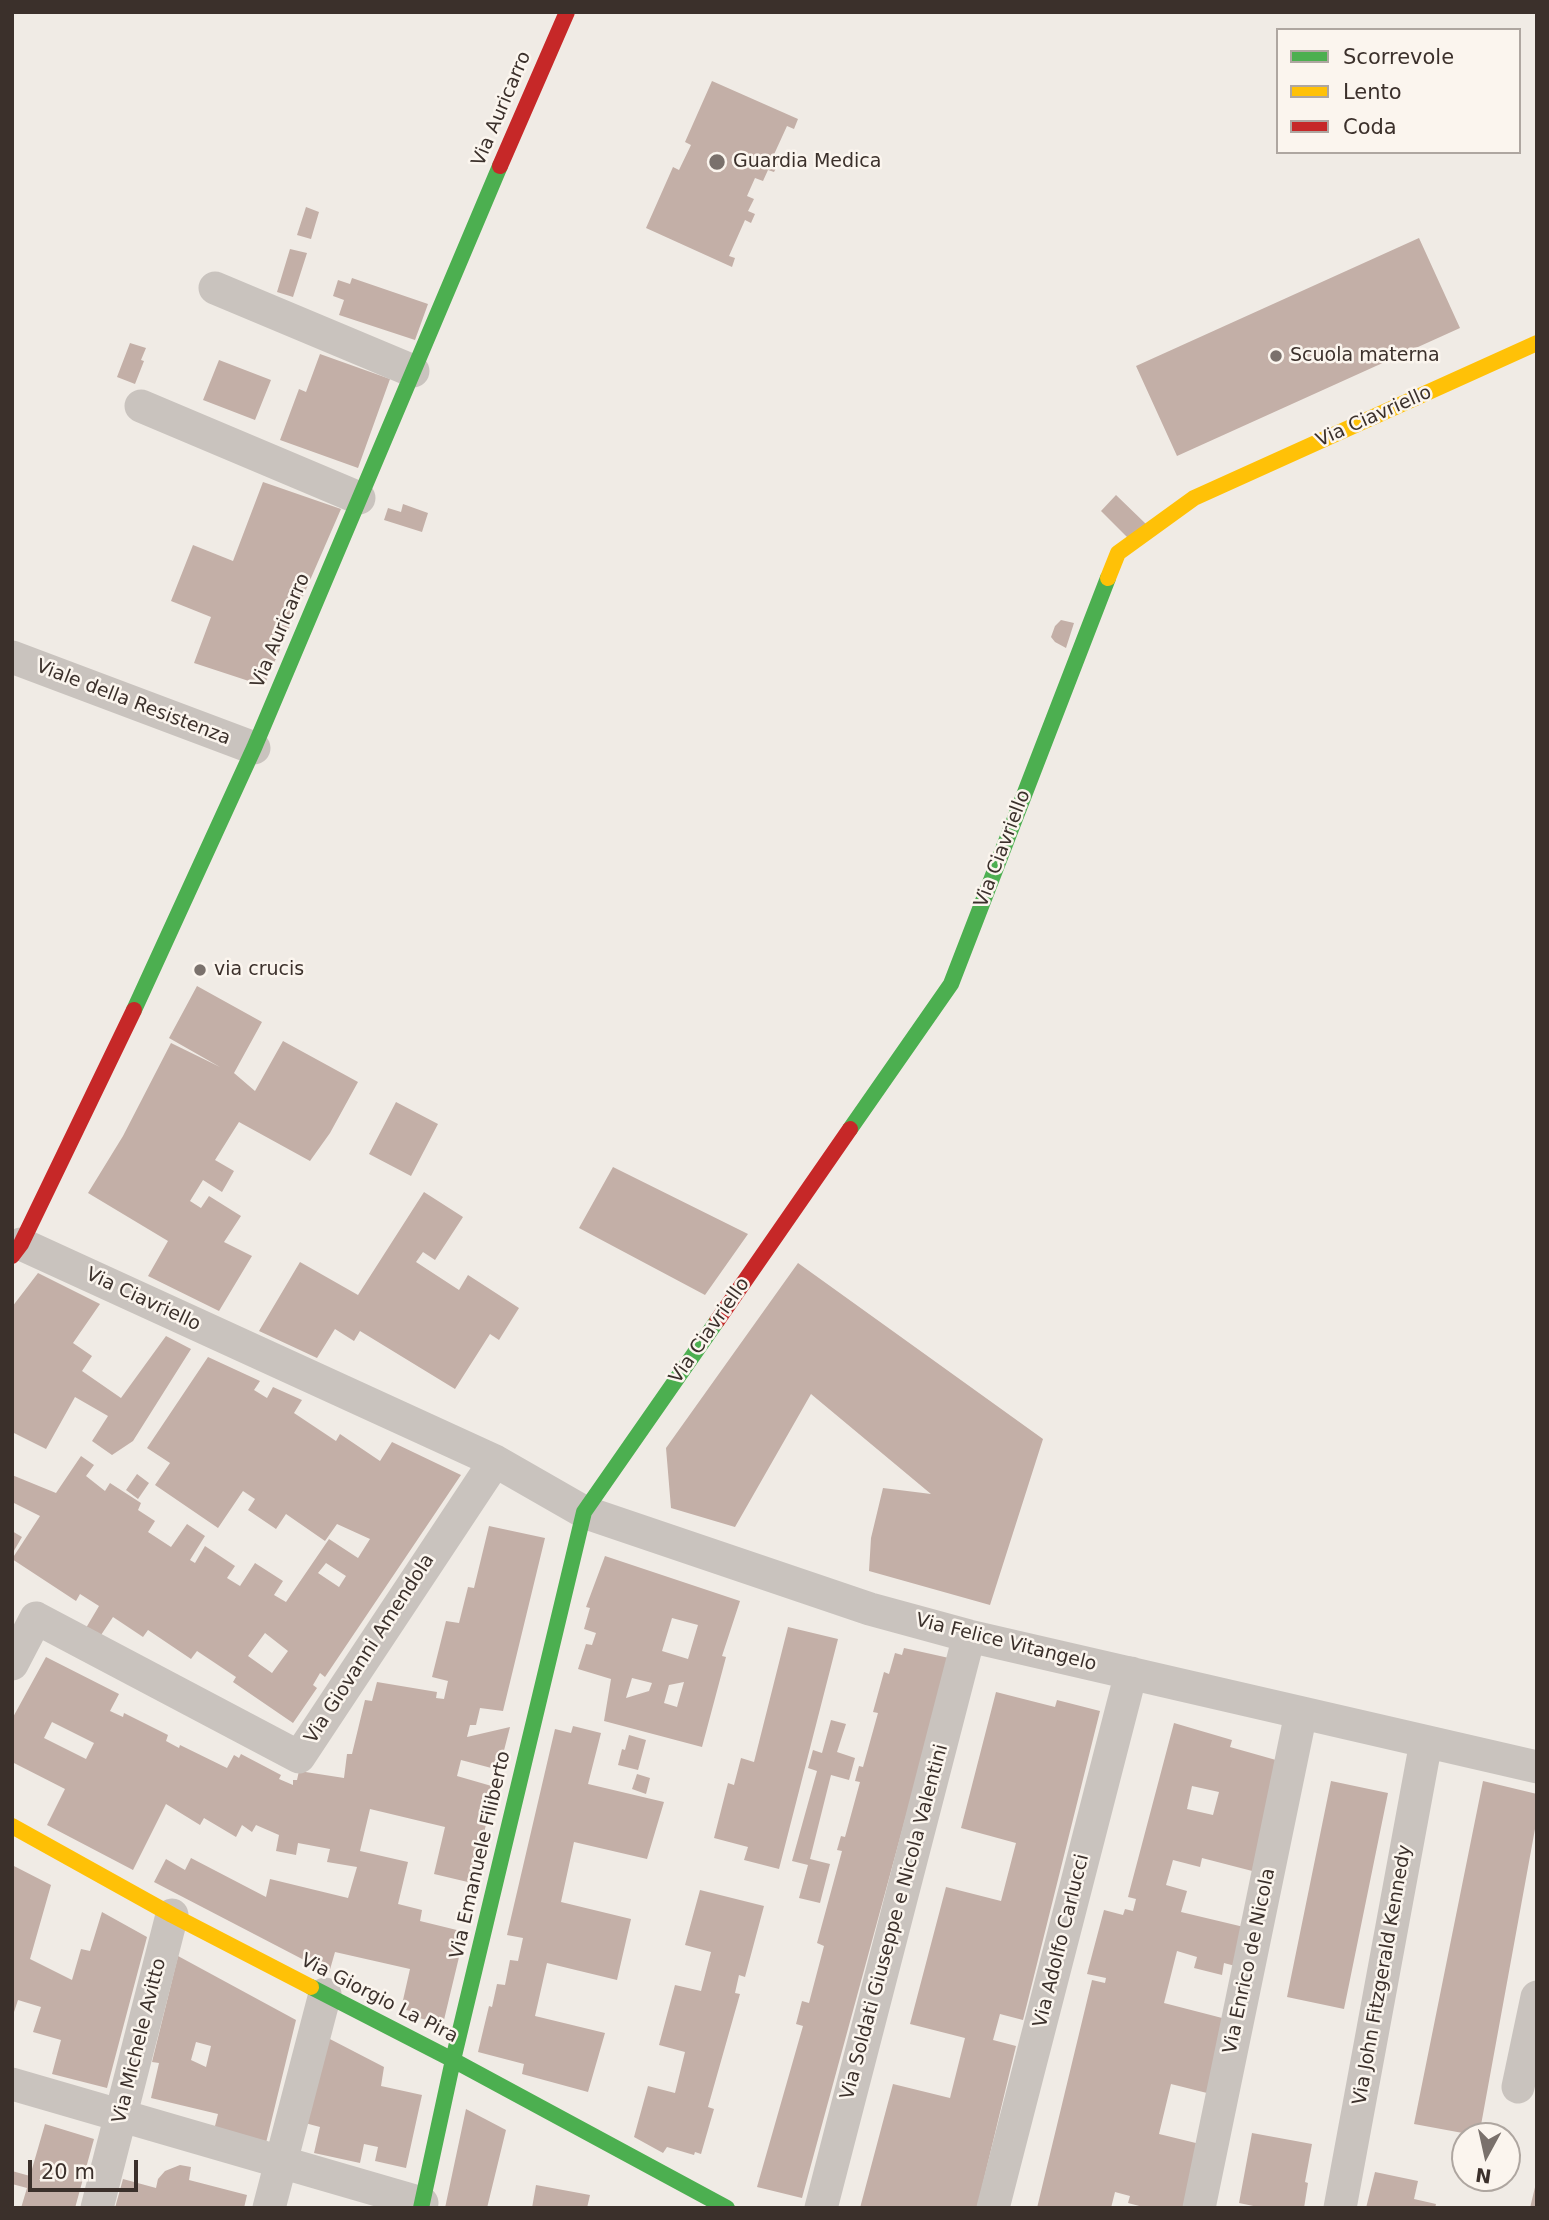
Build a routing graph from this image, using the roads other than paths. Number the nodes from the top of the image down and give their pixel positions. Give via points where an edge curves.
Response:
1 (567, 12) edge
2 (215, 288) dead end
3 (1537, 344) edge
4 (413, 371) junction
5 (141, 406) dead end
6 (359, 498) junction
7 (12, 657) edge
8 (254, 748) junction
9 (17, 1250) edge
10 (495, 1461) junction
11 (584, 1512) junction
12 (969, 1636) junction
13 (12, 1664) edge
14 (1131, 1673) junction
15 (1301, 1713) junction
16 (1426, 1742) junction
17 (1537, 1767) edge
18 (12, 1826) edge
19 (172, 1915) junction
20 (325, 1994) junction
21 (1537, 1997) edge
22 (453, 2060) junction
23 (12, 2084) edge
24 (1518, 2087) dead end
25 (121, 2116) junction
26 (281, 2162) junction
27 (422, 2206) edge
28 (97, 2208) edge
29 (269, 2208) edge
30 (727, 2208) edge
31 (821, 2208) edge
32 (993, 2208) edge
33 (1199, 2208) edge
34 (1340, 2208) edge

1 - 4 street, Via Auricarro
2 - 4 street
3 - 11 street, Via Ciavriello via 1194,498 1118,553 951,984
4 - 6 street, Via Auricarro
5 - 6 street
6 - 8 street, Via Auricarro
7 - 8 street, Viale della Resistenza
8 - 9 street, Via Auricarro
9 - 10 street, Via Ciavriello
10 - 11 street, Via Felice Vitangelo
10 - 13 street, Via Giovanni Amendola via 299,1757 37,1618
11 - 12 street, Via Felice Vitangelo via 870,1609
11 - 22 street, Via Emanuele Filiberto
12 - 14 street, Via Felice Vitangelo
12 - 31 street, Via Soldati Giuseppe e Nicola Valentini
14 - 15 street, Via Felice Vitangelo
14 - 32 street, Via Adolfo Carlucci
15 - 16 street, Via Felice Vitangelo
15 - 33 street, Via Enrico de Nicola
16 - 17 street, Via Felice Vitangelo
16 - 34 street, Via John Fitzgerald Kennedy
18 - 19 street, Via Giorgio La Pira
19 - 20 street, Via Giorgio La Pira
19 - 25 street, Via Michele Avitto
20 - 22 street, Via Giorgio La Pira
20 - 26 street
21 - 24 street
22 - 27 street, Via Emanuele Filiberto
22 - 30 street, Via Giorgio La Pira
23 - 25 street
25 - 26 street
25 - 28 street, Via Michele Avitto
26 - 27 street
26 - 29 street

